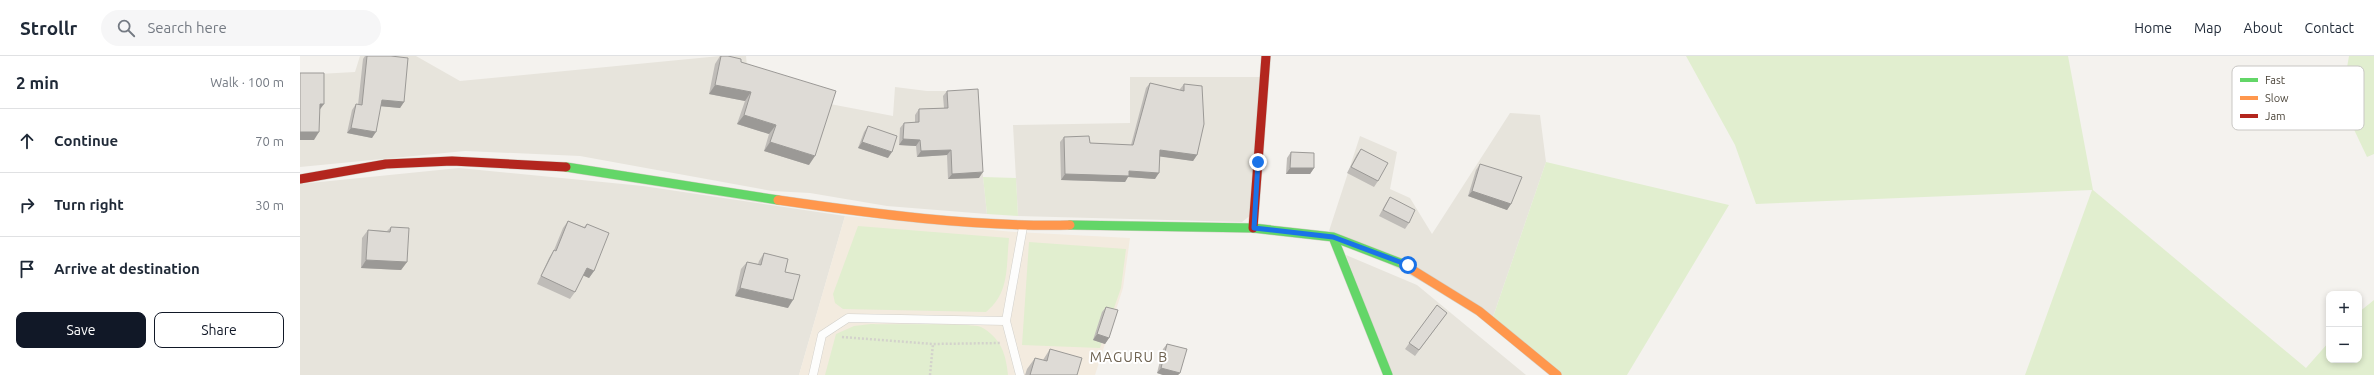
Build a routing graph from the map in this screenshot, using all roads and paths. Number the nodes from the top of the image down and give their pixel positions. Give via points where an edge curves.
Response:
1 (1266, 56) edge
2 (300, 179) edge
3 (1023, 226) junction
4 (1254, 228) junction
5 (1333, 237) junction
6 (1006, 321) junction
7 (822, 335) junction
8 (1012, 343) junction
9 (933, 344) junction
10 (813, 375) edge
11 (930, 375) edge
12 (1020, 375) edge
13 (1388, 375) edge
14 (1557, 375) edge

1 - 4 street
2 - 3 street via 386,164 452,161 581,168 889,216
3 - 4 street
3 - 6 lane
4 - 5 street
5 - 13 street
5 - 14 street via 1408,265 1479,311
6 - 7 lane via 848,318
6 - 8 lane
7 - 9 path
7 - 10 lane
8 - 9 path
8 - 12 lane
9 - 11 path

